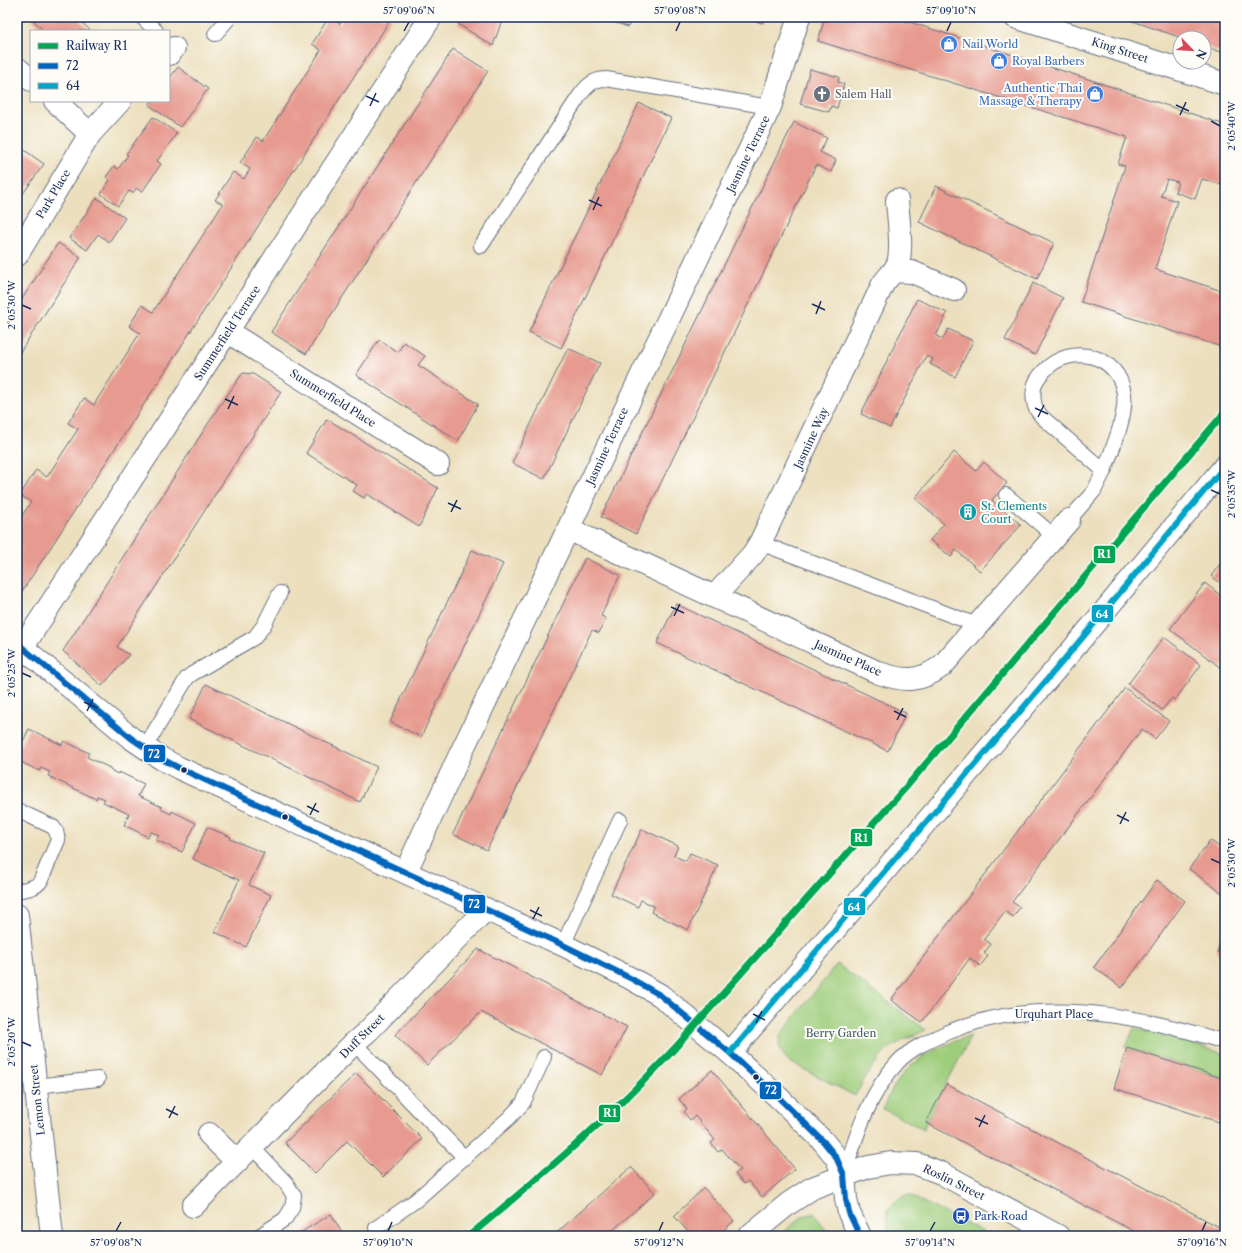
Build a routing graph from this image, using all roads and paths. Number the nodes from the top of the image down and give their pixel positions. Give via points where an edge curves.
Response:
1 (142, 17) edge
2 (230, 17) edge
3 (431, 17) edge
4 (799, 17) edge
5 (1015, 17) edge
6 (155, 30) edge
7 (215, 34) dead end
8 (17, 68) edge
9 (30, 79) edge
10 (1225, 84) edge
11 (56, 102) edge
12 (119, 102) edge
13 (770, 107) junction
14 (90, 134) junction
15 (897, 200) dead end
16 (481, 246) dead end
17 (17, 255) edge
18 (894, 270) junction
19 (954, 290) dead end
20 (228, 332) junction
21 (438, 464) dead end
22 (1225, 466) edge
23 (1104, 471) junction
24 (1006, 495) dead end
25 (1069, 520) joint
26 (568, 529) junction
27 (1055, 537) junction
28 (760, 543) junction
29 (280, 593) dead end
30 (714, 596) junction
31 (977, 625) junction
32 (19, 649) edge
33 (144, 747) junction
34 (17, 810) edge
35 (620, 820) dead end
36 (406, 871) junction
37 (17, 891) edge
38 (486, 909) junction
39 (17, 916) edge
40 (563, 944) junction
41 (1225, 1042) edge
42 (354, 1043) junction
43 (723, 1048) junction
44 (544, 1057) dead end
45 (98, 1079) dead end
46 (36, 1086) junction
47 (209, 1134) dead end
48 (244, 1154) junction
49 (465, 1158) junction
50 (844, 1176) junction
51 (193, 1206) dead end
52 (376, 1228) dead end
53 (52, 1236) edge
54 (259, 1236) edge
55 (749, 1236) edge
56 (860, 1236) edge
57 (1058, 1236) edge

1 - 6 lane
2 - 7 lane
3 - 20 street, Summerfield Terrace
4 - 13 street, Jasmine Terrace
5 - 10 street, King Street
8 - 9 street
11 - 14 street
12 - 14 street, Park Place
13 - 16 lane via 606,79 595,81 581,94
13 - 26 street, Jasmine Terrace
14 - 17 street, Park Place
15 - 18 street, Jasmine Way via 900,248 898,264
18 - 19 street via 912,272
18 - 28 street, Jasmine Way via 884,284
20 - 21 street, Summerfield Place
20 - 32 street, Summerfield Terrace
22 - 43 street via 1068,655
23 - 23 lane, Jasmine Place via 1042,417 1035,407 1035,384 1040,375 1060,359 1073,355 1100,359 1112,367 1120,379 1124,394 1123,409
23 - 25 lane, Jasmine Place via 1094,491
24 - 27 lane
25 - 27 street, Jasmine Place
26 - 30 street, Jasmine Place
26 - 36 street, Jasmine Terrace
27 - 31 street, Jasmine Place
28 - 30 street, Jasmine Way
28 - 31 lane
29 - 33 lane via 255,637 187,678
30 - 31 street, Jasmine Place via 892,678 920,678 932,673 942,666
32 - 33 street
33 - 36 street via 206,782
34 - 37 lane via 53,827 58,840 40,882 31,889
35 - 40 lane
36 - 38 street
38 - 40 street
38 - 42 street, Duff Street
39 - 46 street, Lemon Street
40 - 43 street via 660,995
41 - 50 lane, Urquhart Place via 1153,1022 1079,1013 1013,1013 962,1026 913,1050 898,1061 884,1079 858,1130
42 - 48 street, Duff Street
42 - 49 lane
43 - 50 street via 823,1141 836,1157
44 - 49 lane via 523,1103
45 - 46 lane
46 - 53 street, Lemon Street
47 - 48 street
48 - 51 street, Duff Street
48 - 54 lane via 286,1183 294,1196 292,1208 285,1219
49 - 52 lane via 415,1201
50 - 55 street, Roslin Street via 812,1188
50 - 56 street via 849,1213
50 - 57 street, Roslin Street via 868,1167 891,1163 917,1164 940,1173

